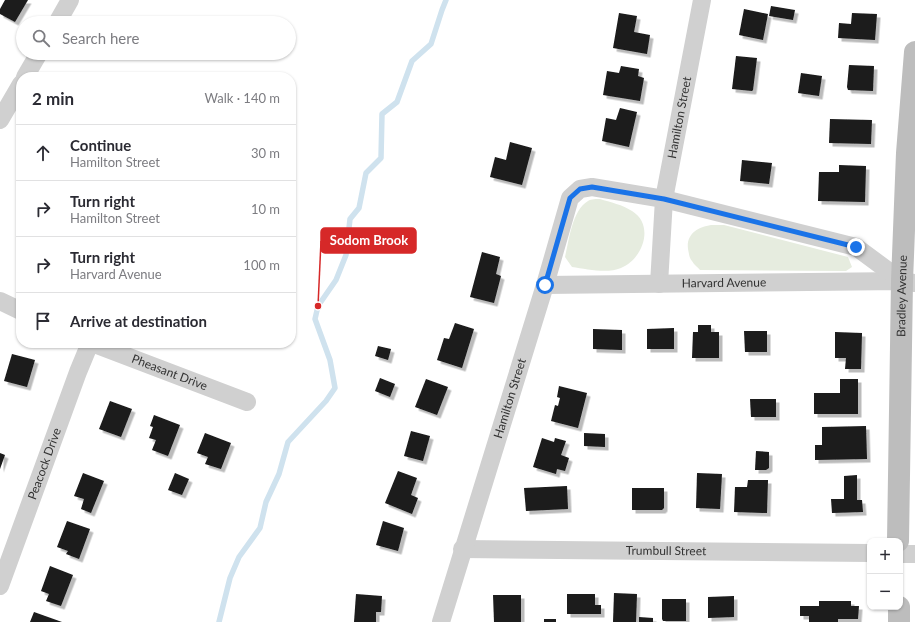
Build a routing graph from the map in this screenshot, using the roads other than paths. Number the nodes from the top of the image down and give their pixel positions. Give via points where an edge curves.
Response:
1 (70, 0) edge
2 (702, 0) edge
3 (61, 16) edge
4 (915, 52) edge
5 (35, 60) edge
6 (28, 72) edge
7 (16, 93) edge
8 (0, 120) edge
9 (664, 199) junction
10 (909, 282) edge
11 (659, 284) junction
12 (545, 285) junction
13 (0, 301) edge
14 (16, 309) edge
15 (89, 348) edge
16 (104, 348) edge
17 (247, 402) dead end
18 (898, 538) edge
19 (462, 549) junction
20 (867, 553) edge
21 (903, 554) edge
22 (915, 554) edge
23 (0, 586) edge
24 (899, 610) edge
25 (440, 622) edge
26 (899, 622) edge

1 - 3 street
2 - 9 street, Hamilton Street
4 - 10 street, Bradley Avenue via 907,153
5 - 6 street
7 - 8 street
9 - 10 street via 856,247
9 - 11 street, Hamilton Street
9 - 12 street, Hamilton Street via 592,187 580,189 570,198
10 - 11 street, Harvard Avenue
10 - 18 street, Bradley Avenue
11 - 12 street, Harvard Avenue
12 - 19 street, Hamilton Street
13 - 14 street
15 - 23 street, Peacock Drive
16 - 17 street, Pheasant Drive
19 - 20 street, Trumbull Street
19 - 25 street, Hamilton Street
21 - 22 street
24 - 26 street

